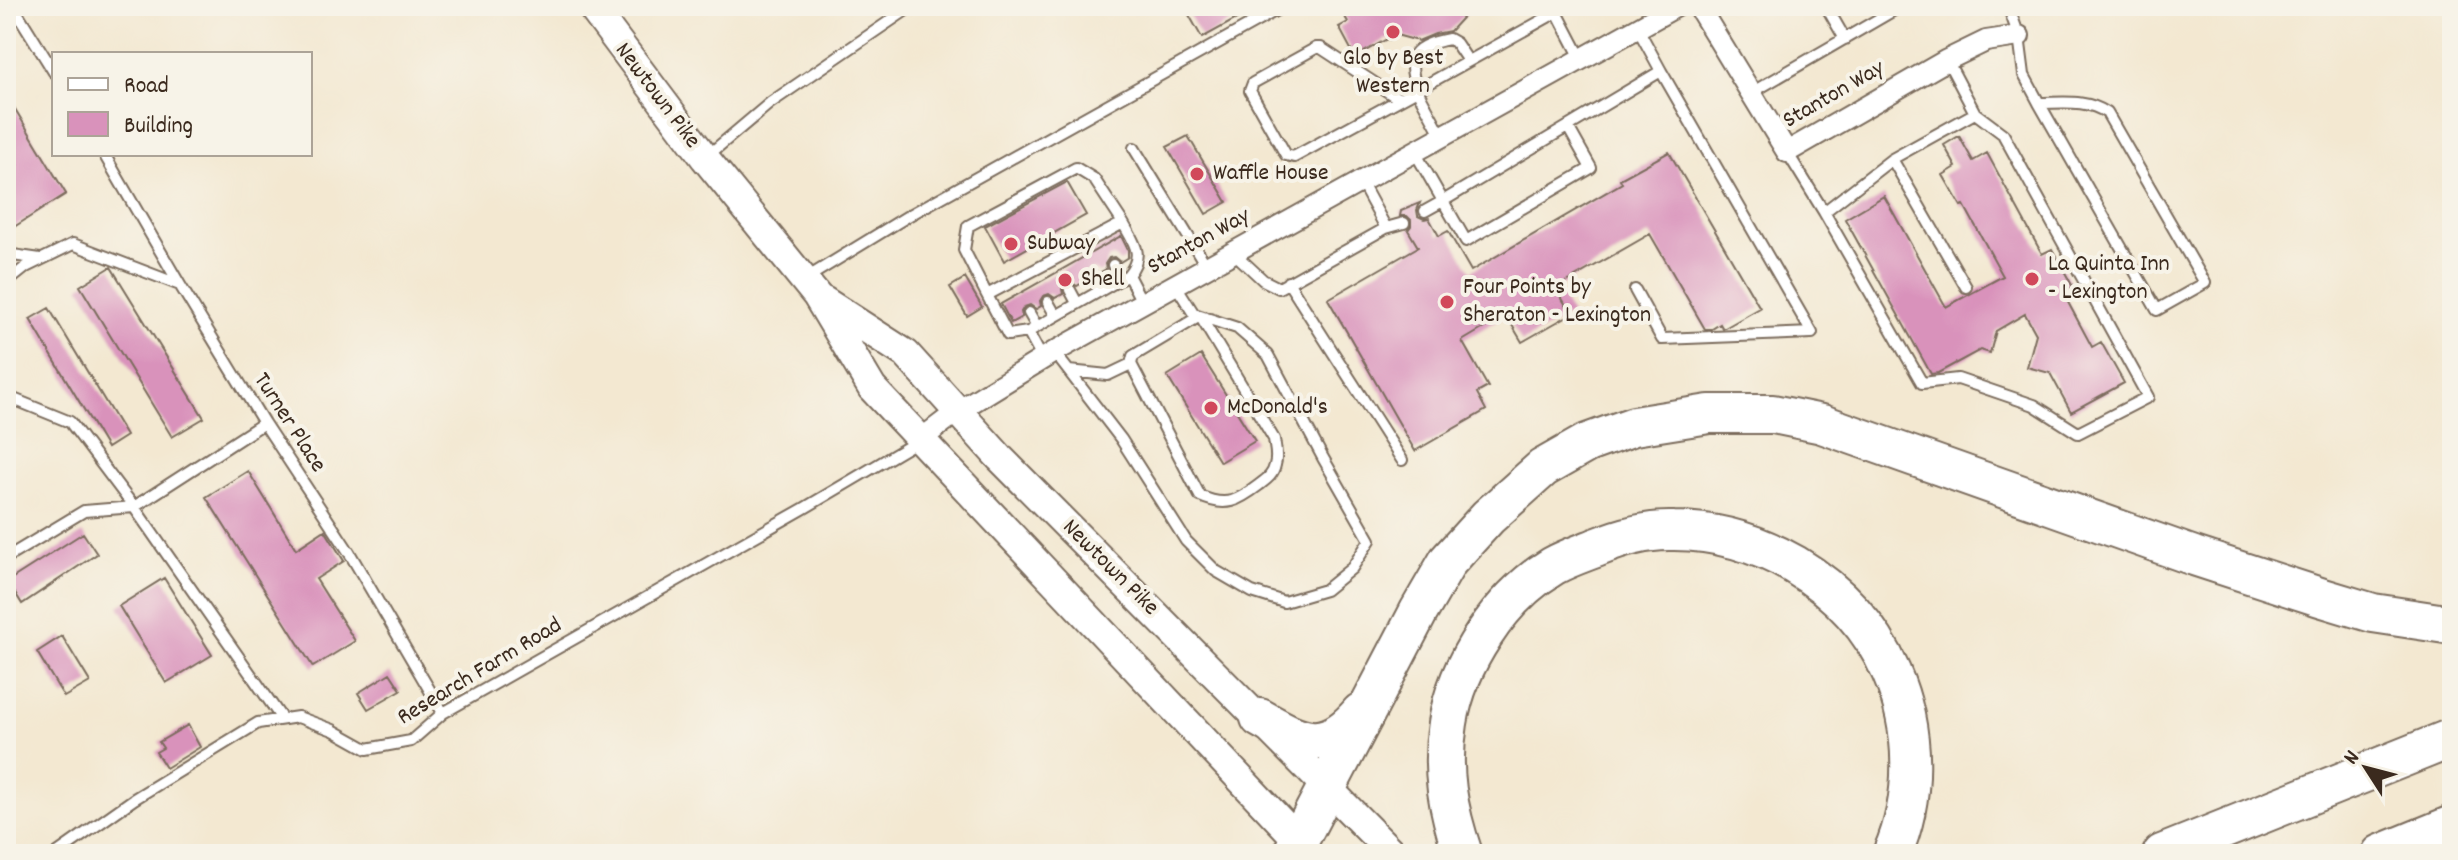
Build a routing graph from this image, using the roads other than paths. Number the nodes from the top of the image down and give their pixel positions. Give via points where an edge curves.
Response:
1 (13, 6) edge
2 (591, 6) edge
3 (912, 6) edge
4 (1284, 6) edge
5 (1677, 6) edge
6 (1698, 6) edge
7 (1826, 6) edge
8 (2008, 6) edge
9 (1898, 7) edge
10 (1562, 9) edge
11 (1637, 27) junction
12 (2019, 36) junction
13 (1845, 39) junction
14 (1581, 58) junction
15 (1947, 60) junction
16 (1468, 61) junction
17 (52, 69) edge
18 (1661, 71) junction
19 (1417, 90) junction
20 (1751, 93) junction
21 (1399, 99) junction
22 (2039, 103) junction
23 (1975, 113) junction
24 (1568, 127) junction
25 (1442, 136) junction
26 (1134, 148) dead end
27 (1415, 152) junction
28 (1787, 152) junction
29 (105, 156) edge
30 (705, 158) junction
31 (1892, 159) junction
32 (1361, 182) junction
33 (1443, 201) junction
34 (1425, 211) dead end
35 (1824, 212) junction
36 (1123, 223) junction
37 (1404, 223) dead end
38 (1386, 228) junction
39 (1233, 252) junction
40 (6, 254) edge
41 (41, 260) junction
42 (1113, 265) dead end
43 (1207, 267) junction
44 (1032, 271) junction
45 (1092, 277) dead end
46 (1124, 277) junction
47 (1013, 282) junction
48 (1288, 282) junction
49 (6, 283) edge
50 (1038, 283) dead end
51 (1175, 284) junction
52 (180, 285) junction
53 (1966, 287) dead end
54 (810, 288) junction
55 (1070, 290) dead end
56 (1635, 290) dead end
57 (1100, 291) junction
58 (1019, 294) dead end
59 (987, 295) junction
60 (1048, 302) dead end
61 (1142, 302) junction
62 (1077, 303) junction
63 (1029, 313) dead end
64 (1056, 316) junction
65 (1200, 316) junction
66 (1032, 330) junction
67 (1048, 355) junction
68 (1131, 364) junction
69 (1069, 371) junction
70 (6, 396) edge
71 (958, 411) junction
72 (264, 423) junction
73 (920, 440) junction
74 (1402, 460) dead end
75 (134, 507) junction
76 (6, 558) edge
77 (2452, 625) edge
78 (1373, 697) junction
79 (443, 713) junction
80 (1260, 718) junction
81 (282, 719) junction
82 (2452, 738) edge
83 (1328, 787) junction
84 (2452, 825) edge
85 (2452, 844) edge
86 (1301, 850) edge
87 (56, 854) edge
88 (1393, 854) edge
89 (1463, 854) edge
90 (1892, 854) edge
91 (2162, 854) edge
92 (2381, 854) edge
93 (2433, 854) edge

1 - 17 lane
2 - 30 main road, Newtown Pike
3 - 30 lane via 770,103
4 - 54 lane via 908,216
5 - 11 street, Stanton Way
6 - 20 street, Stanton Way
7 - 13 lane
8 - 12 lane
9 - 13 lane
10 - 14 lane
10 - 16 lane
11 - 14 street, Stanton Way
11 - 18 lane
12 - 15 street, Stanton Way via 1986,41
12 - 22 lane via 2024,75
13 - 20 lane
14 - 25 street, Stanton Way
15 - 23 lane
15 - 28 street, Stanton Way
16 - 19 lane
16 - 19 lane via 1449,39 1421,47 1412,58
18 - 24 lane
18 - 56 lane via 1812,333 1662,339
19 - 21 lane
19 - 25 lane
20 - 28 street, Stanton Way
21 - 21 lane via 1294,157 1286,155 1250,87 1316,48
22 - 22 lane via 2157,310 2205,283 2107,113 2080,102
23 - 31 lane
23 - 35 lane via 2003,134 2148,397 2078,433 2034,405 1958,379 1922,383
24 - 33 lane
24 - 33 lane via 1591,168 1466,241
25 - 27 street, Stanton Way
26 - 43 lane
27 - 32 street, Stanton Way
27 - 33 lane
28 - 35 lane
29 - 52 lane, Turner Place
30 - 54 main road, Newtown Pike
31 - 35 lane
31 - 53 lane
32 - 38 lane
32 - 39 street, Stanton Way
33 - 34 lane
36 - 44 lane via 1056,266
36 - 46 lane via 1137,250 1137,265
36 - 59 lane via 1094,179 1076,168 968,226 964,250
37 - 38 lane
38 - 48 lane
39 - 43 street, Stanton Way
39 - 48 lane via 1263,280 1279,288
40 - 41 lane
41 - 49 lane
41 - 52 lane via 73,244
42 - 46 lane
43 - 51 street, Stanton Way
44 - 47 lane
44 - 50 lane
45 - 57 lane
46 - 57 lane
46 - 61 lane
47 - 58 lane
47 - 59 lane
48 - 74 lane
51 - 61 street, Stanton Way
51 - 65 lane
52 - 72 lane, Turner Place
54 - 71 main road, Newtown Pike via 906,354
54 - 73 main road, Newtown Pike via 872,388
55 - 62 lane
57 - 62 lane
59 - 66 lane via 1008,335
60 - 64 lane
61 - 67 street, Stanton Way
62 - 64 lane
63 - 66 lane
64 - 66 lane
65 - 68 lane via 1133,356
65 - 68 lane via 1274,439 1275,468 1240,499 1212,502 1200,496
65 - 69 lane via 1237,328 1268,355 1370,540 1352,568 1325,590 1284,602 1252,592 1216,571 1186,541 1121,439
66 - 67 lane
67 - 69 lane
67 - 71 street, Stanton Way
68 - 69 lane via 1108,375
70 - 75 lane via 70,422
71 - 73 street, Stanton Way
71 - 80 main road, Newtown Pike
72 - 75 lane
72 - 79 lane, Turner Place via 349,552
73 - 79 lane, Research Farm Road
73 - 86 main road, Newtown Pike
75 - 76 lane via 84,511
75 - 81 lane
77 - 78 highway via 2373,613 2307,593 1822,424 1773,414 1709,414 1634,426 1587,443 1543,468 1448,561
78 - 80 highway via 1338,735 1328,738 1301,739
78 - 83 highway
79 - 81 lane, Research Farm Road via 411,741 367,749 298,717
80 - 83 main road, Newtown Pike
81 - 87 lane, Research Farm Road via 258,723
82 - 91 highway
83 - 86 highway
83 - 88 main road, Newtown Pike
84 - 92 highway
85 - 93 highway
89 - 90 highway via 1450,815 1444,767 1448,722 1475,647 1496,618 1552,567 1612,541 1675,531 1734,538 1773,552 1838,595 1863,624 1899,690 1907,728 1909,798

